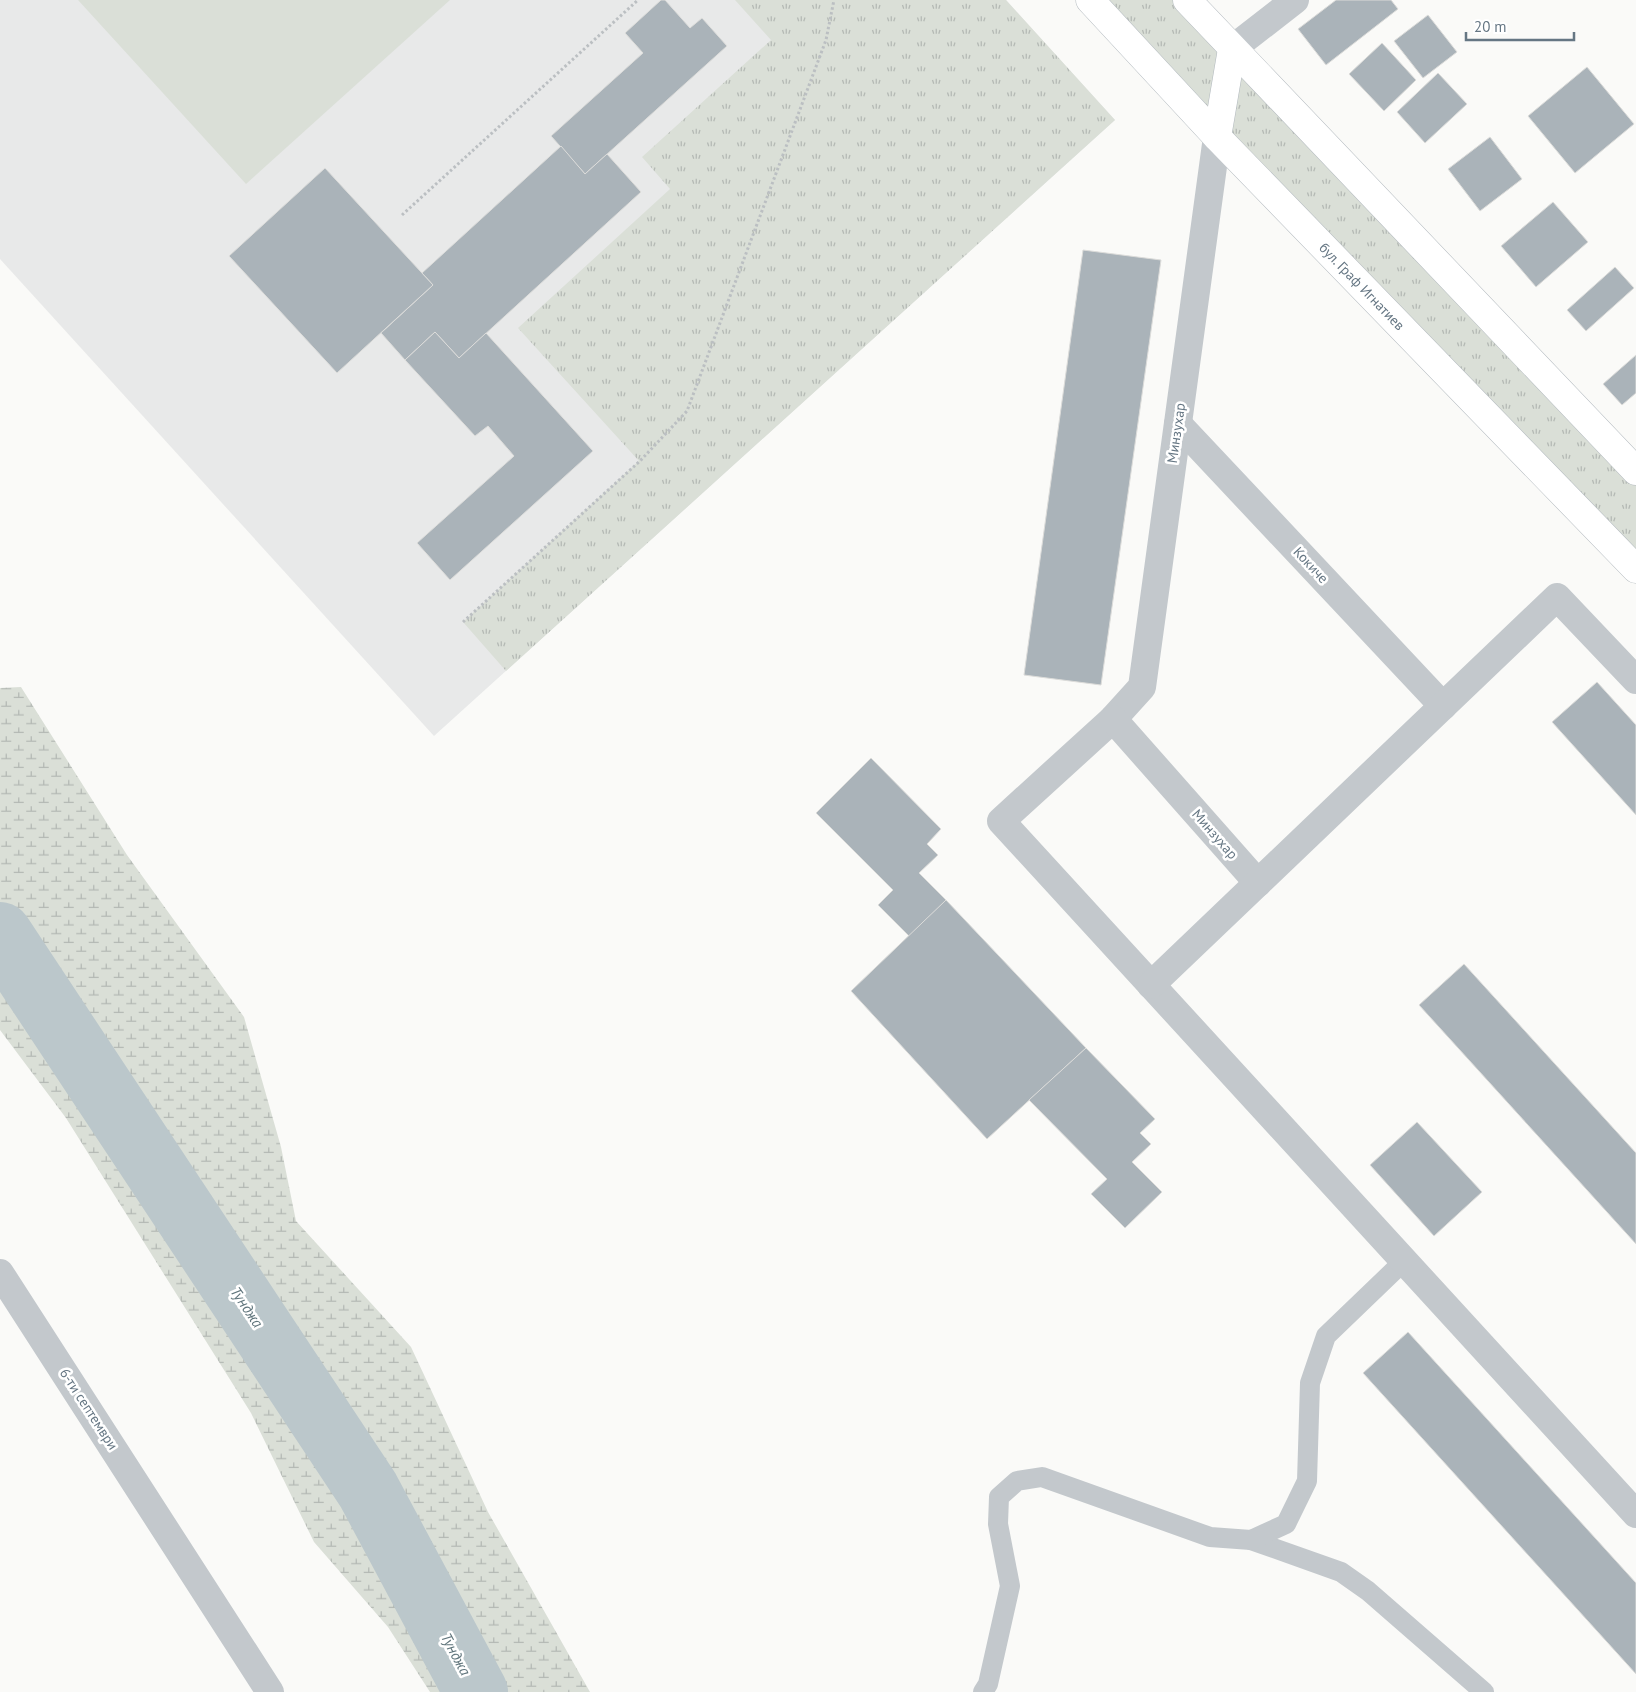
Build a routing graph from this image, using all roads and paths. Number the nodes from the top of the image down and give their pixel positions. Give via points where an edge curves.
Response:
1 (638, 0) edge
2 (834, 0) edge
3 (1090, 0) edge
4 (1187, 0) edge
5 (1295, 0) edge
6 (1232, 49) junction
7 (1217, 137) junction
8 (402, 215) dead end
9 (1178, 424) junction
10 (1636, 471) edge
11 (1636, 569) edge
12 (462, 622) dead end
13 (1636, 680) edge
14 (1443, 706) junction
15 (1113, 719) junction
16 (1258, 883) junction
17 (1151, 985) junction
18 (1404, 1261) junction
19 (0, 1273) edge
20 (1636, 1514) edge
21 (1251, 1540) junction
22 (270, 1692) edge
23 (983, 1692) edge
24 (1484, 1692) edge

1 - 8 path
2 - 12 path via 826,40 687,411 640,461
3 - 7 main road, бул. Граф Игнатиев
4 - 6 main road
5 - 6 street
6 - 7 main road
6 - 10 main road
7 - 9 street, Минзухар
7 - 11 main road, бул. Граф Игнатиев
9 - 14 street, Кокиче
9 - 15 street, Минзухар via 1142,687
13 - 14 street via 1557,597
14 - 16 street
15 - 16 street, Минзухар
15 - 17 street, Минзухар via 1001,821
16 - 17 street
17 - 18 street
18 - 20 street
18 - 21 lane via 1326,1336 1310,1382 1307,1481 1286,1524
19 - 22 street, 6-ти септември
21 - 23 lane via 1210,1537 1042,1477 1017,1482 998,1497 998,1524 1010,1586 988,1684
21 - 24 lane via 1341,1572 1368,1591

